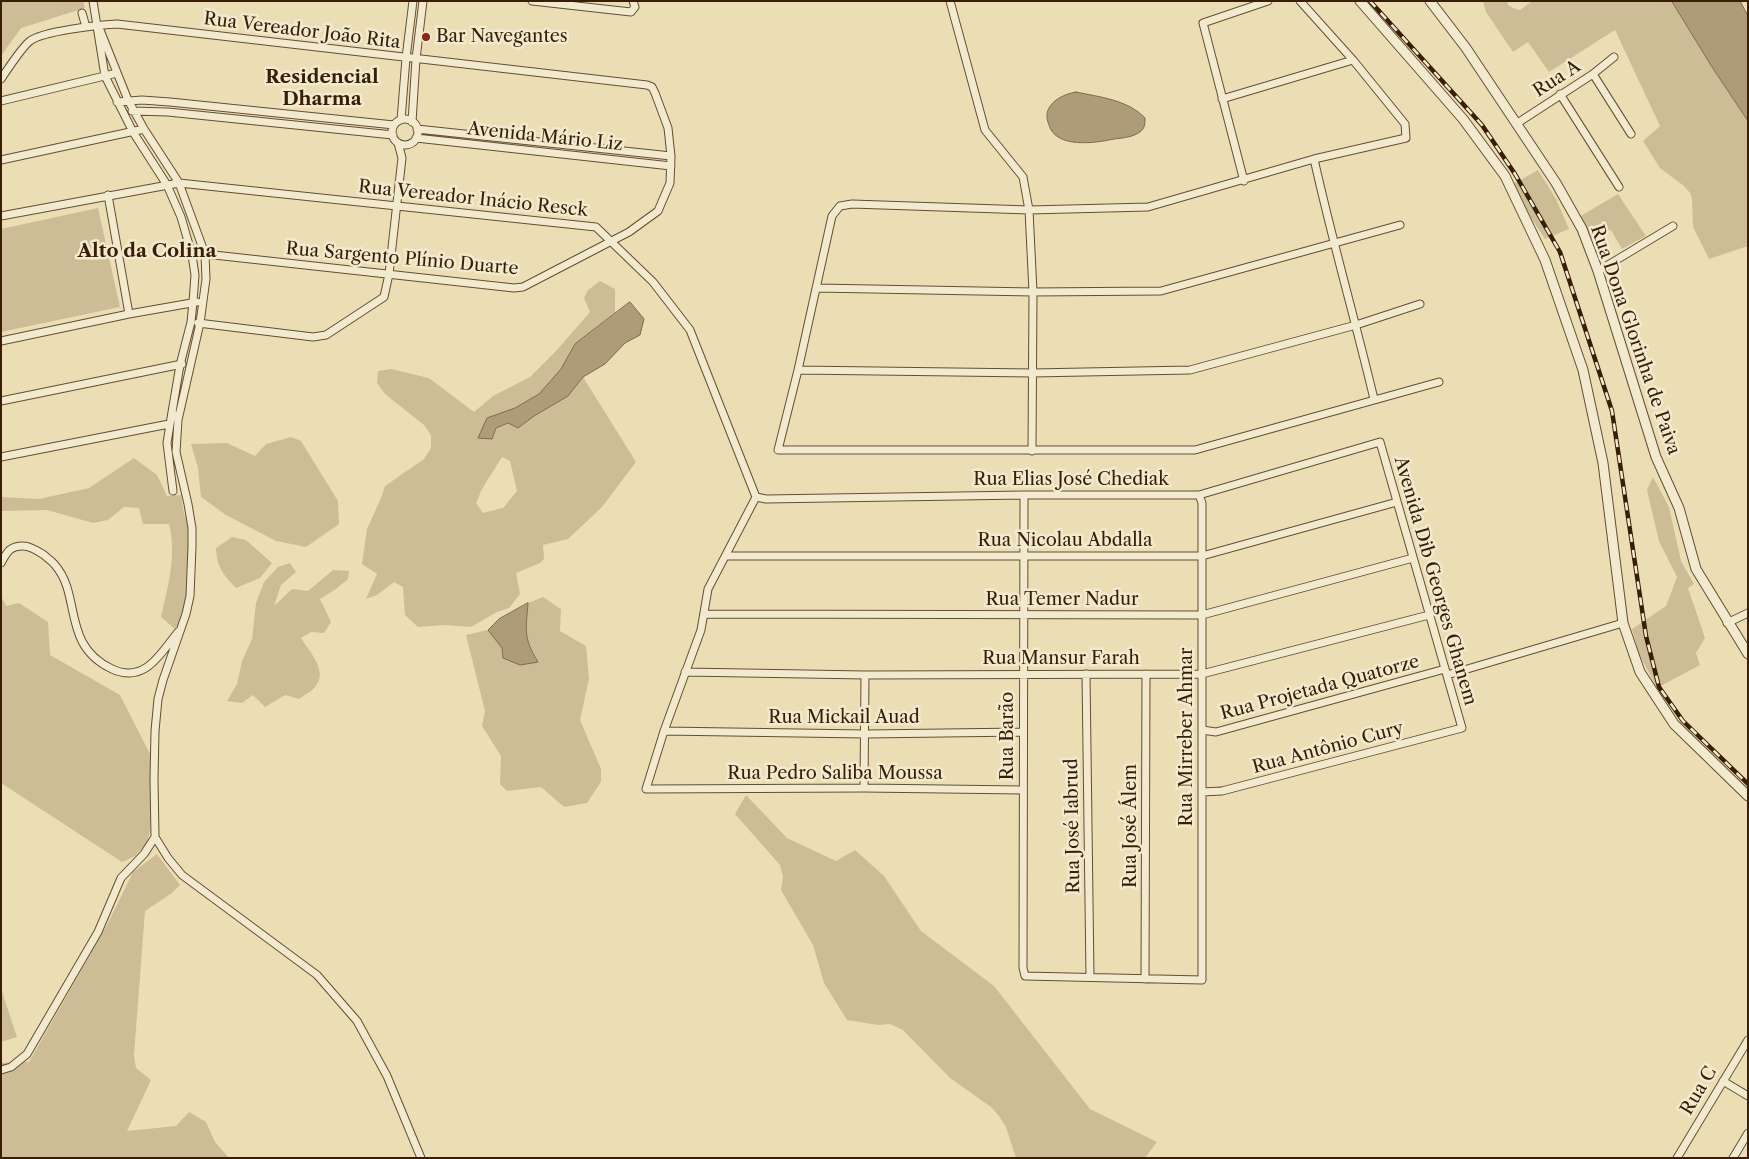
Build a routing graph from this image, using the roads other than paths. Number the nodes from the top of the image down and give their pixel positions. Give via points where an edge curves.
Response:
1 (93, 1) edge
2 (413, 1) edge
3 (423, 1) edge
4 (532, 1) edge
5 (633, 1) edge
6 (950, 1) edge
7 (1268, 1) edge
8 (1300, 1) edge
9 (1360, 1) edge
10 (1430, 1) edge
11 (82, 13) dead end
12 (98, 25) junction
13 (86, 27) junction
14 (1614, 57) dead end
15 (406, 58) junction
16 (416, 59) junction
17 (1353, 60) junction
18 (117, 73) junction
19 (1593, 74) junction
20 (105, 76) junction
21 (1, 79) edge
22 (652, 87) joint
23 (1560, 94) junction
24 (1222, 99) junction
25 (128, 100) junction
26 (1, 101) edge
27 (117, 102) junction
28 (134, 111) junction
29 (122, 112) junction
30 (401, 120) junction
31 (412, 122) junction
32 (1516, 124) junction
33 (394, 125) junction
34 (144, 128) junction
35 (417, 129) junction
36 (133, 132) junction
37 (1631, 134) dead end
38 (393, 135) junction
39 (416, 138) junction
40 (398, 143) junction
41 (410, 144) junction
42 (670, 156) junction
43 (402, 158) junction
44 (1314, 159) junction
45 (1, 160) edge
46 (671, 166) junction
47 (1244, 180) junction
48 (180, 183) junction
49 (167, 185) junction
50 (1619, 187) dead end
51 (108, 196) junction
52 (397, 206) junction
53 (1029, 210) junction
54 (1, 216) edge
55 (1400, 225) dead end
56 (1673, 226) dead end
57 (610, 241) junction
58 (1334, 244) junction
59 (205, 254) junction
60 (192, 255) junction
61 (1598, 271) junction
62 (389, 274) junction
63 (817, 288) junction
64 (1033, 292) junction
65 (193, 302) junction
66 (204, 302) junction
67 (1420, 304) dead end
68 (129, 314) junction
69 (191, 322) junction
70 (200, 323) junction
71 (1356, 325) junction
72 (1, 341) edge
73 (192, 362) junction
74 (180, 365) junction
75 (798, 370) junction
76 (1032, 373) junction
77 (1439, 382) dead end
78 (1374, 399) junction
79 (1, 401) edge
80 (172, 412) junction
81 (178, 420) junction
82 (169, 424) junction
83 (1380, 442) joint
84 (1032, 451) junction
85 (1, 457) edge
86 (173, 491) dead end
87 (1024, 495) junction
88 (1199, 495) junction
89 (756, 496) junction
90 (1397, 502) junction
91 (726, 556) junction
92 (1202, 556) junction
93 (1024, 557) junction
94 (1413, 558) junction
95 (1, 563) edge
96 (1748, 613) edge
97 (704, 614) junction
98 (1202, 615) junction
99 (1429, 615) junction
100 (1024, 616) junction
101 (1623, 623) junction
102 (1727, 623) junction
103 (181, 628) junction
104 (1748, 654) edge
105 (685, 672) junction
106 (1446, 672) junction
107 (865, 674) junction
108 (1024, 674) junction
109 (1086, 674) junction
110 (1146, 674) junction
111 (1202, 674) junction
112 (1462, 728) joint
113 (1202, 730) junction
114 (664, 731) junction
115 (1023, 732) junction
116 (864, 734) junction
117 (864, 788) junction
118 (1023, 790) junction
119 (1202, 792) junction
120 (1748, 796) edge
121 (155, 836) junction
122 (1090, 977) junction
123 (1145, 979) junction
124 (1748, 1040) edge
125 (1, 1070) edge
126 (1723, 1081) junction
127 (1748, 1096) edge
128 (1748, 1133) edge
129 (421, 1158) edge
130 (1677, 1158) edge
131 (1733, 1158) edge

1 - 12 street
2 - 15 street
3 - 16 street
4 - 5 street via 631,12 636,7
6 - 53 street via 985,130 1023,177
7 - 24 street via 1202,23
8 - 17 street
9 - 101 street via 1463,119 1505,176 1546,260 1583,370 1602,463
10 - 32 street, Rua Dona Glorinha de Paiva via 1466,48
11 - 13 street
12 - 13 street, Rua Vereador João Rita
12 - 15 street, Rua Vereador João Rita via 117,24
12 - 18 street
12 - 20 street
13 - 21 street, Rua Vereador João Rita via 29,41
14 - 19 street, Rua A
15 - 16 street, Rua Vereador João Rita
15 - 30 street
16 - 22 street, Rua Vereador João Rita
16 - 31 street
17 - 24 street
17 - 44 street via 1405,124 1406,138
18 - 20 street
18 - 25 street
19 - 23 street, Rua A
19 - 37 street
20 - 26 street
20 - 27 street
22 - 42 street, Rua Sargento Plínio Duarte via 668,128
23 - 32 street, Rua A
23 - 50 street
24 - 47 street
25 - 27 street
25 - 28 street
25 - 33 street
27 - 29 street
28 - 29 street
28 - 34 street
28 - 38 street
29 - 36 street
30 - 31 street
30 - 33 street
31 - 35 street
32 - 61 street, Rua Dona Glorinha de Paiva via 1582,229
33 - 38 street
34 - 36 street
34 - 48 street
35 - 39 street
35 - 42 street, Avenida Mário Liz
36 - 45 street
36 - 49 street
38 - 40 street
39 - 41 street
39 - 46 street, Avenida Mário Liz
40 - 41 street
40 - 43 street
41 - 43 street
42 - 46 street, Rua Sargento Plínio Duarte
43 - 52 street
44 - 47 street
44 - 58 street
46 - 57 street, Rua Sargento Plínio Duarte via 670,183 658,211
47 - 53 street via 1148,207
48 - 49 street, Rua Vereador Inácio Resck
48 - 52 street, Rua Vereador Inácio Resck
48 - 59 street
49 - 51 street, Rua Vereador Inácio Resck
49 - 60 street
51 - 54 street, Rua Vereador Inácio Resck
51 - 68 street
52 - 57 street, Rua Vereador Inácio Resck via 596,228
52 - 62 street
53 - 63 street via 840,206 832,216
53 - 64 street
55 - 58 street
56 - 61 street
57 - 62 street, Rua Sargento Plínio Duarte via 523,287
57 - 89 street, Rua Vereador Inácio Resck via 653,282 690,330
58 - 64 street via 1161,291
58 - 71 street
59 - 60 street, Rua Sargento Plínio Duarte
59 - 62 street, Rua Sargento Plínio Duarte
59 - 66 street
60 - 65 street via 195,275
61 - 102 street, Rua Dona Glorinha de Paiva via 1656,457 1680,508 1696,569
62 - 70 street via 384,298 326,335 313,337
63 - 64 street
63 - 75 street
64 - 76 street
65 - 66 street
65 - 68 street
65 - 69 street
66 - 70 street
67 - 71 street
68 - 72 street
69 - 70 street
69 - 74 street
70 - 73 street
71 - 76 street via 1190,370
71 - 78 street
73 - 74 street
73 - 81 street
74 - 79 street
74 - 80 street
75 - 76 street
75 - 84 street via 778,450
76 - 84 street
77 - 78 street
78 - 84 street via 1195,450
80 - 81 street
80 - 82 street
81 - 103 street via 176,452 188,504 192,547 190,596
82 - 85 street
82 - 86 street via 167,443
83 - 88 street, Rua Elias José Chediak
83 - 90 street, Avenida Dib Georges Ghanem
87 - 88 street, Rua Elias José Chediak
87 - 89 street, Rua Elias José Chediak via 766,499
87 - 93 street, Rua Barão
88 - 92 street, Rua Mirreber Ahmar via 1202,503
89 - 91 street
90 - 92 street, Rua Nicolau Abdalla
90 - 94 street, Avenida Dib Georges Ghanem
91 - 93 street, Rua Nicolau Abdalla
91 - 97 street via 708,589
92 - 93 street, Rua Nicolau Abdalla
92 - 98 street, Rua Mirreber Ahmar
93 - 100 street, Rua Barão
94 - 98 street, Rua Temer Nadur
94 - 99 street, Avenida Dib Georges Ghanem
95 - 103 street via 13,546 26,546 39,551 56,565 66,584 83,642 94,657 109,668 123,673 143,671
96 - 102 street
97 - 100 street, Rua Temer Nadur
97 - 105 street
98 - 100 street, Rua Temer Nadur
98 - 111 street, Rua Mirreber Ahmar
99 - 106 street, Avenida Dib Georges Ghanem
99 - 111 street, Rua Mansur Farah
100 - 108 street, Rua Barão
101 - 106 street, Rua Projetada Quatorze
101 - 120 street via 1640,672 1674,724
102 - 104 street, Rua Dona Glorinha de Paiva
103 - 121 street via 158,699
105 - 107 street, Rua Mansur Farah
105 - 114 street
106 - 112 street, Avenida Dib Georges Ghanem
106 - 113 street, Rua Projetada Quatorze via 1216,732
107 - 108 street, Rua Mansur Farah
107 - 116 street
108 - 109 street, Rua Mansur Farah
108 - 115 street, Rua Barão
109 - 110 street, Rua Mansur Farah
109 - 122 street, Rua José Iabrud
110 - 111 street, Rua Mansur Farah
110 - 123 street, Rua José Álem
111 - 113 street, Rua Mirreber Ahmar
112 - 119 street, Rua Antônio Cury via 1222,791
113 - 119 street, Rua Mirreber Ahmar
114 - 116 street, Rua Mickail Auad
114 - 117 street, Rua Pedro Saliba Moussa via 646,789
115 - 116 street, Rua Mickail Auad
115 - 118 street, Rua Barão
116 - 117 street
117 - 118 street, Rua Pedro Saliba Moussa
118 - 122 street, Rua Barão via 1025,976
119 - 123 street, Rua Mirreber Ahmar via 1202,980
121 - 125 street via 144,854 121,878 98,932 27,1054 11,1067
121 - 129 street via 182,875 317,975 357,1021 387,1076
122 - 123 street
124 - 126 street, Rua C
126 - 127 street
126 - 130 street, Rua C
128 - 131 street

